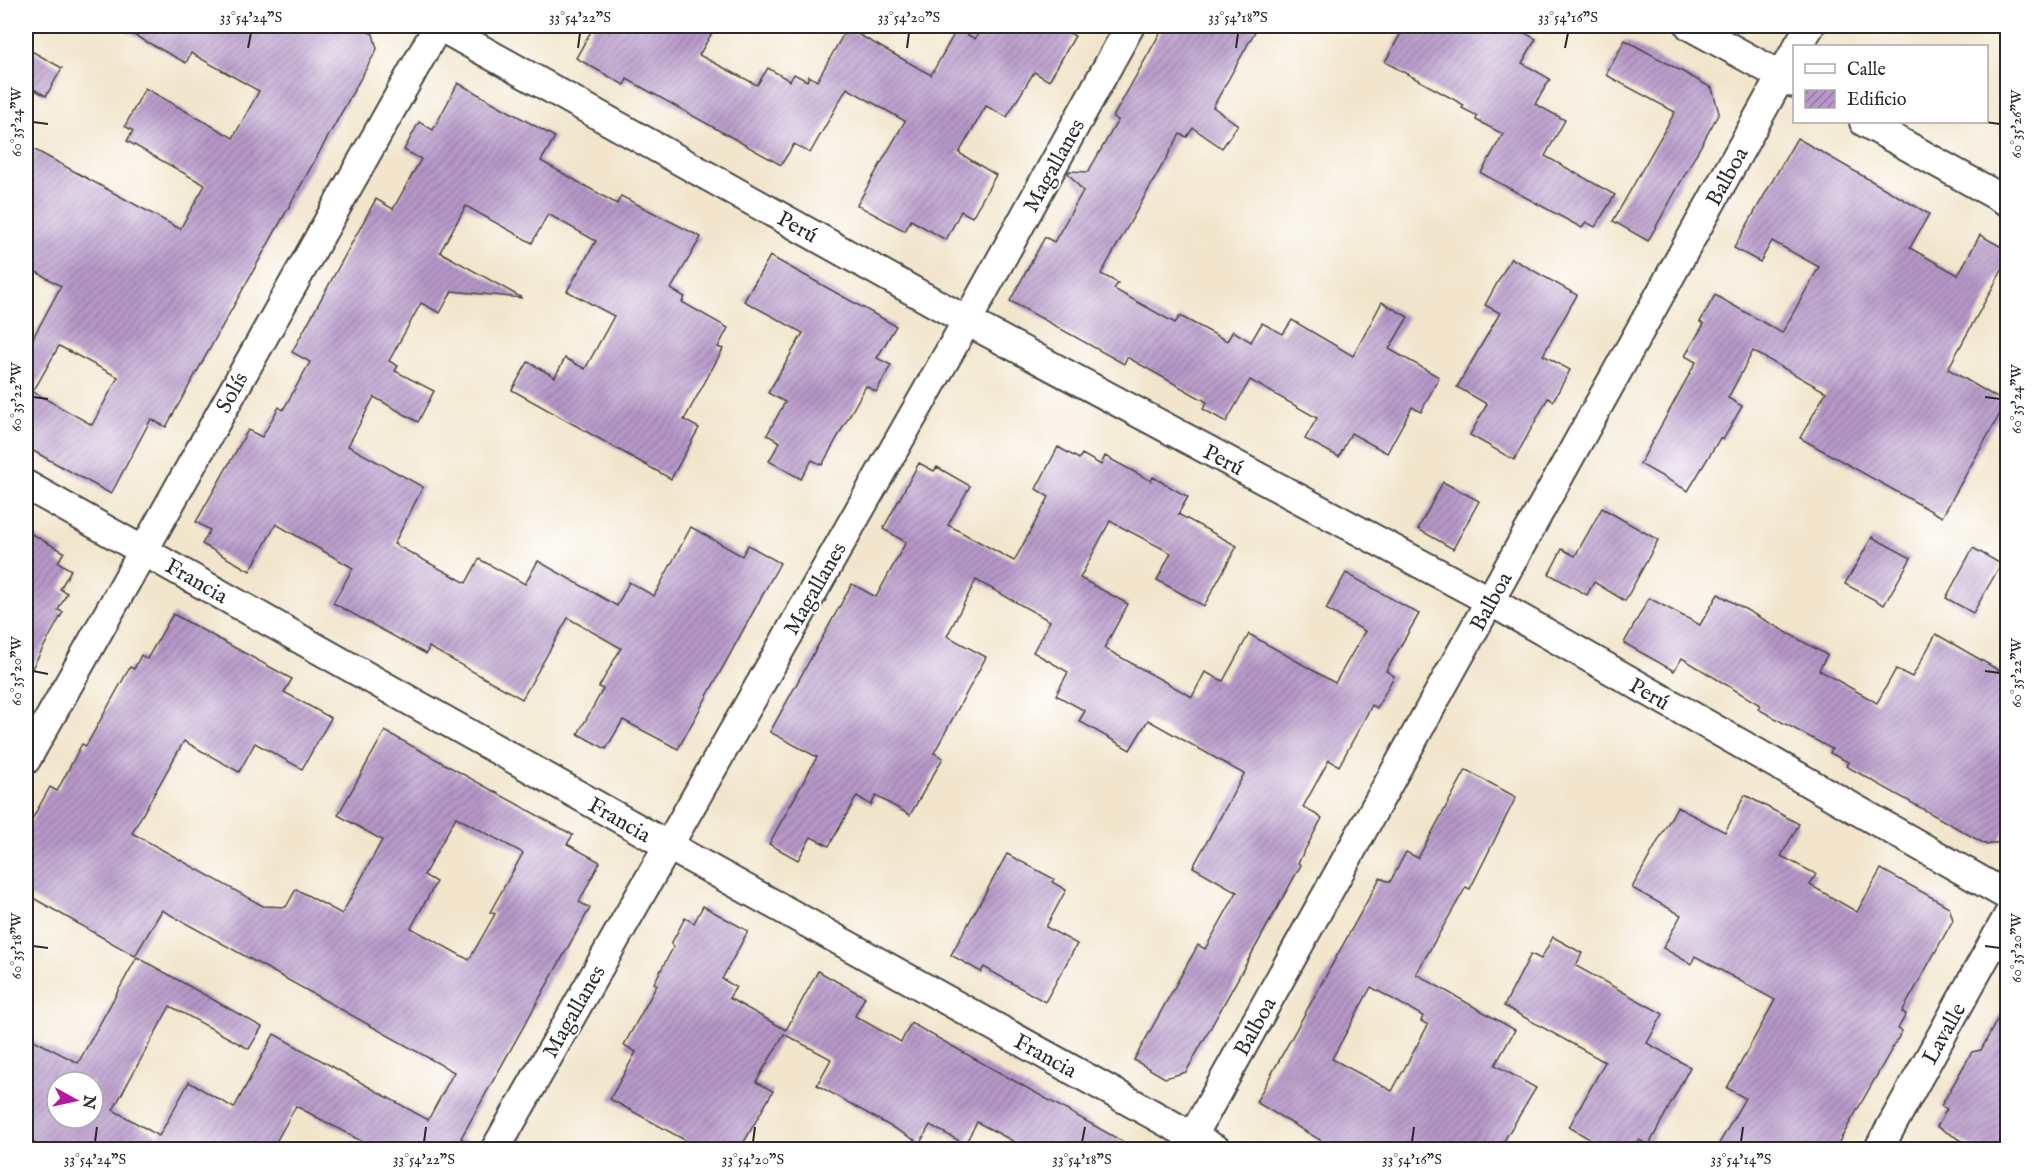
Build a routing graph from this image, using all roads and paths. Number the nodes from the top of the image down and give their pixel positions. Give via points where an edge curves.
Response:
1 (438, 26) edge
2 (1130, 26) edge
3 (1690, 26) edge
4 (1810, 26) edge
5 (1799, 45) edge
6 (1790, 70) edge
7 (1866, 123) edge
8 (2007, 202) edge
9 (967, 321) junction
10 (26, 485) edge
11 (143, 549) junction
12 (1490, 602) junction
13 (26, 760) edge
14 (667, 845) junction
15 (2007, 896) edge
16 (2007, 916) edge
17 (1189, 1143) edge
18 (495, 1149) edge
19 (1217, 1149) edge
20 (1878, 1149) edge

1 - 9 street, Perú
1 - 11 street, Solís
2 - 9 street, Magallanes
3 - 6 street
4 - 5 street
6 - 12 street, Balboa
7 - 8 street
9 - 12 street, Perú
9 - 14 street, Magallanes
10 - 11 street, Francia
11 - 13 street, Solís
11 - 14 street, Francia
12 - 15 street, Perú
12 - 17 street, Balboa
14 - 17 street, Francia
14 - 18 street, Magallanes
16 - 20 street, Lavalle
17 - 19 street, Francia

